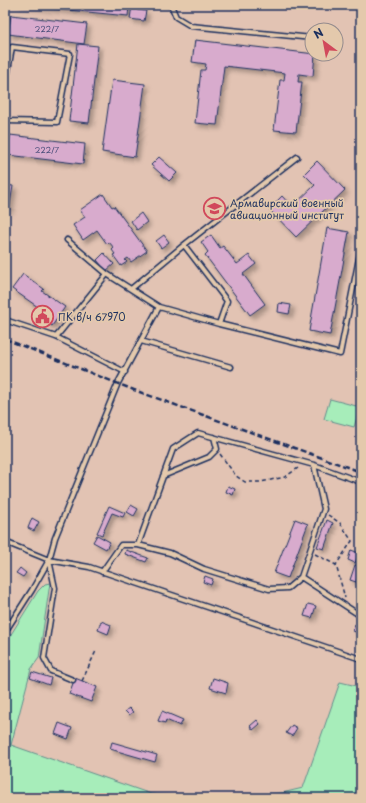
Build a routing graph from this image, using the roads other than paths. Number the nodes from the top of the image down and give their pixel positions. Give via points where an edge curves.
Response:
1 (171, 5) edge
2 (304, 37) edge
3 (5, 89) edge
4 (5, 121) edge
5 (297, 157) dead end
6 (67, 240) dead end
7 (184, 245) junction
8 (361, 248) edge
9 (107, 274) junction
10 (131, 289) junction
11 (159, 306) junction
12 (5, 320) edge
13 (219, 324) junction
14 (56, 337) junction
15 (141, 341) junction
16 (231, 367) dead end
17 (125, 372) junction
18 (214, 437) junction
19 (314, 465) junction
20 (163, 476) junction
21 (361, 482) edge
22 (5, 542) edge
23 (138, 545) junction
24 (49, 560) junction
25 (102, 572) junction
26 (301, 577) junction
27 (361, 616) edge
28 (6, 630) edge
29 (361, 659) edge
30 (74, 680) dead end

1 - 2 lane via 176,17 191,26
3 - 4 lane via 12,47 70,54 57,122
5 - 7 lane
6 - 9 lane
7 - 10 lane
7 - 13 lane via 227,301
8 - 13 lane via 340,354
9 - 10 lane
9 - 14 lane
10 - 11 lane
11 - 13 lane
11 - 15 lane
12 - 14 lane
14 - 17 lane
15 - 16 lane
15 - 17 lane
17 - 24 lane via 97,434
18 - 19 lane
18 - 20 lane via 216,449 209,457
18 - 20 lane via 198,433 173,450
19 - 21 lane
19 - 26 lane via 324,509
20 - 23 lane
22 - 24 lane
23 - 25 lane via 121,545
23 - 26 lane via 269,589 288,588
24 - 25 lane via 89,567
24 - 28 lane
24 - 30 lane via 55,588 44,658 51,671
25 - 29 lane
26 - 27 lane

